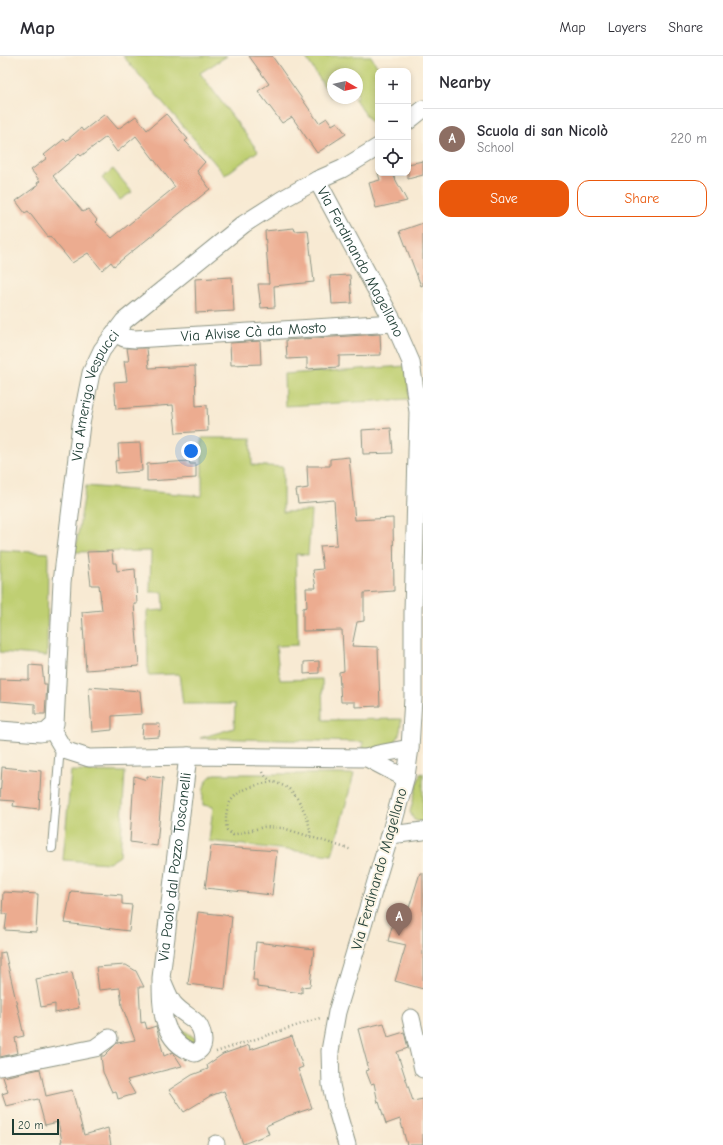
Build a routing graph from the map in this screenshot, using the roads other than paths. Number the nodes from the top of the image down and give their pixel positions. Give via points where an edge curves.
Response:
1 (423, 108) edge
2 (411, 118) edge
3 (375, 149) edge
4 (317, 180) junction
5 (394, 323) junction
6 (114, 333) junction
7 (418, 611) edge
8 (418, 696) edge
9 (51, 728) junction
10 (0, 730) edge
11 (60, 743) junction
12 (410, 748) junction
13 (188, 756) junction
14 (367, 758) junction
15 (405, 778) junction
16 (423, 831) edge
17 (390, 835) junction
18 (52, 848) dead end
19 (161, 978) junction
20 (411, 1018) dead end
21 (109, 1038) dead end
22 (0, 1067) edge
23 (423, 1069) edge
24 (347, 1145) edge

1 - 2 street
3 - 4 street, Via Amerigo Vespucci via 342,169
4 - 5 street, Via Ferdinando Magellano
4 - 6 street, Via Amerigo Vespucci via 244,224 124,321
5 - 6 street, Via Alvise Cà da Mosto via 135,339 124,338
5 - 7 street, Via Ferdinando Magellano via 411,362 418,412
6 - 9 street, Via Amerigo Vespucci via 91,373 81,424 62,582 57,717
7 - 8 street, Via Ferdinando Magellano
8 - 12 street, Via Ferdinando Magellano
9 - 10 street via 40,733
9 - 11 street, Via Paolo dal Pozzo Toscanelli
11 - 13 street, Via Paolo dal Pozzo Toscanelli via 64,750 89,758
11 - 18 lane
12 - 14 street, Via Paolo dal Pozzo Toscanelli
12 - 15 street, Via Ferdinando Magellano
13 - 14 street, Via Paolo dal Pozzo Toscanelli
13 - 19 street, Via Paolo dal Pozzo Toscanelli
14 - 15 street, Via Paolo dal Pozzo Toscanelli
15 - 17 street, Via Ferdinando Magellano
16 - 17 street
17 - 24 street, Via Ferdinando Magellano via 337,1012 332,1037 330,1068 336,1106
19 - 19 street, Via Paolo dal Pozzo Toscanelli via 162,1016 166,1027 181,1047 195,1053 203,1045 199,1025 174,1003
20 - 23 street
21 - 22 street via 95,1048

